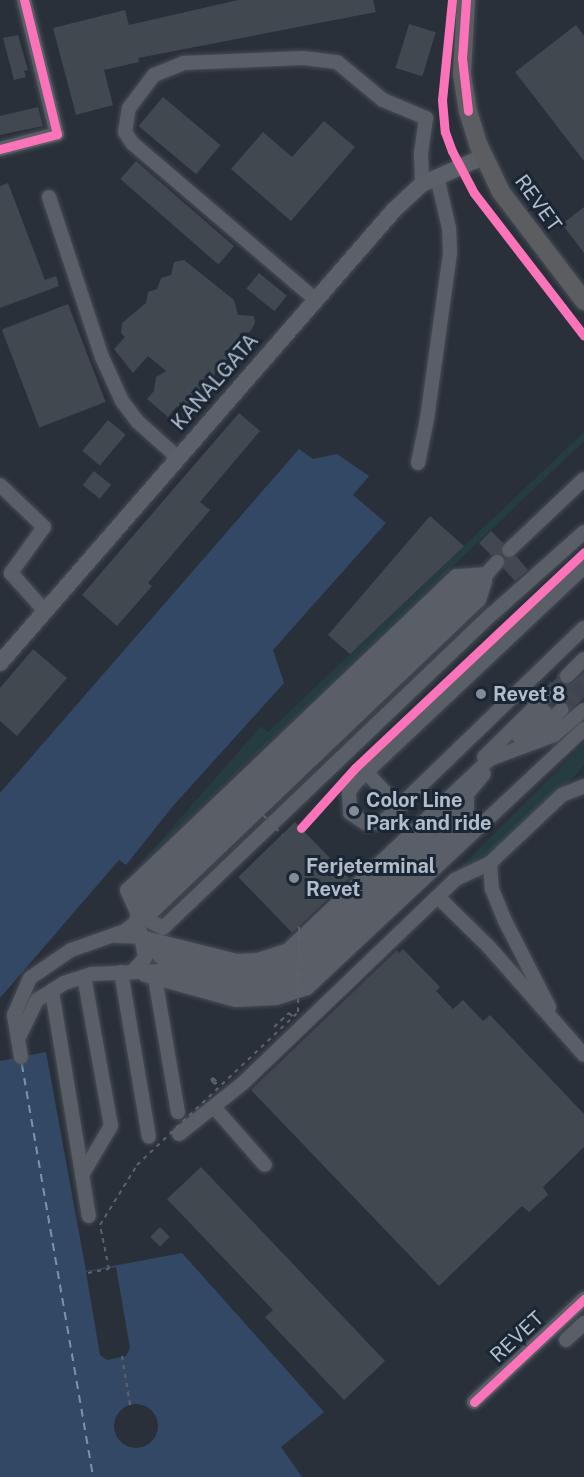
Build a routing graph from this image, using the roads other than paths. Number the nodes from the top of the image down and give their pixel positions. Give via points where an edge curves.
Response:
1 (24, 0) edge
2 (466, 0) edge
3 (0, 149) edge
4 (483, 157) junction
5 (429, 180) junction
6 (49, 197) dead end
7 (316, 300) junction
8 (584, 301) edge
9 (177, 457) junction
10 (418, 463) dead end
11 (583, 482) edge
12 (0, 485) edge
13 (584, 532) edge
14 (509, 550) dead end
15 (497, 562) dead end
16 (584, 567) edge
17 (487, 573) junction
18 (509, 598) junction
19 (487, 609) junction
20 (44, 610) junction
21 (584, 628) edge
22 (584, 659) edge
23 (0, 663) edge
24 (567, 676) tunnel mouth
25 (546, 696) tunnel mouth
26 (584, 710) edge
27 (584, 729) edge
28 (513, 740) junction
29 (545, 740) junction
30 (367, 773) junction
31 (478, 780) junction
32 (584, 786) edge
33 (399, 807) junction
34 (467, 807) junction
35 (266, 812) junction
36 (490, 863) junction
37 (438, 897) junction
38 (138, 915) junction
39 (141, 937) junction
40 (102, 938) junction
41 (160, 959) junction
42 (127, 971) junction
43 (84, 976) junction
44 (52, 991) junction
45 (584, 1055) edge
46 (214, 1107) junction
47 (178, 1112) dead end
48 (179, 1134) dead end
49 (149, 1137) dead end
50 (265, 1165) dead end
51 (82, 1175) junction
52 (89, 1216) dead end
53 (584, 1299) edge
54 (584, 1323) edge
55 (566, 1340) dead end
56 (474, 1402) dead end

1 - 3 street via 57,134
2 - 4 highway, REVET via 462,74 468,111
4 - 5 main road, KANALGATA
4 - 8 highway, REVET via 501,192
5 - 7 main road, KANALGATA
5 - 7 street via 421,153 426,118 383,100 337,62 303,58 183,63 154,75 129,108 125,132 132,143
5 - 10 street via 449,228 450,253 428,419
6 - 9 street via 102,357 122,402
7 - 9 main road, KANALGATA
9 - 20 main road, KANALGATA
11 - 14 street
12 - 20 street via 44,527 11,573
13 - 18 street
15 - 17 street
16 - 30 street
17 - 19 street
17 - 35 street via 479,600
17 - 38 street via 138,902
17 - 38 street via 452,572 123,886
18 - 19 street
18 - 38 street via 163,928
19 - 35 street
20 - 23 main road, KANALGATA
21 - 33 street
22 - 24 street
25 - 28 street
26 - 29 street
27 - 41 street via 307,988 276,998 236,1000
28 - 28 street via 538,713 553,712 537,733
28 - 39 street via 285,945 238,955 173,938
29 - 31 street via 496,764
29 - 41 street via 490,759 288,950 258,960
30 - 33 street
30 - 33 street via 348,792 350,813 367,825 375,824
31 - 34 street
31 - 41 street via 291,954 259,964 237,965
32 - 36 street via 562,795
34 - 41 street via 295,962 261,974 236,975
34 - 41 street via 302,975 263,988 235,989
35 - 38 street via 150,914
36 - 37 street via 456,879
36 - 45 street via 492,889 517,949 550,1007
37 - 45 street via 488,946
37 - 46 street
38 - 39 street
38 - 40 street via 125,931
39 - 40 street
39 - 41 street
39 - 41 street
39 - 42 street via 145,958
40 - 44 street via 71,950 30,978 14,1015 21,1057 22,1025 37,1000
41 - 42 street
41 - 47 street
42 - 43 street
42 - 49 street
43 - 44 street
43 - 51 street via 111,1126
44 - 51 street
46 - 48 street
46 - 50 street
51 - 52 street
53 - 56 street, REVET
54 - 55 street

